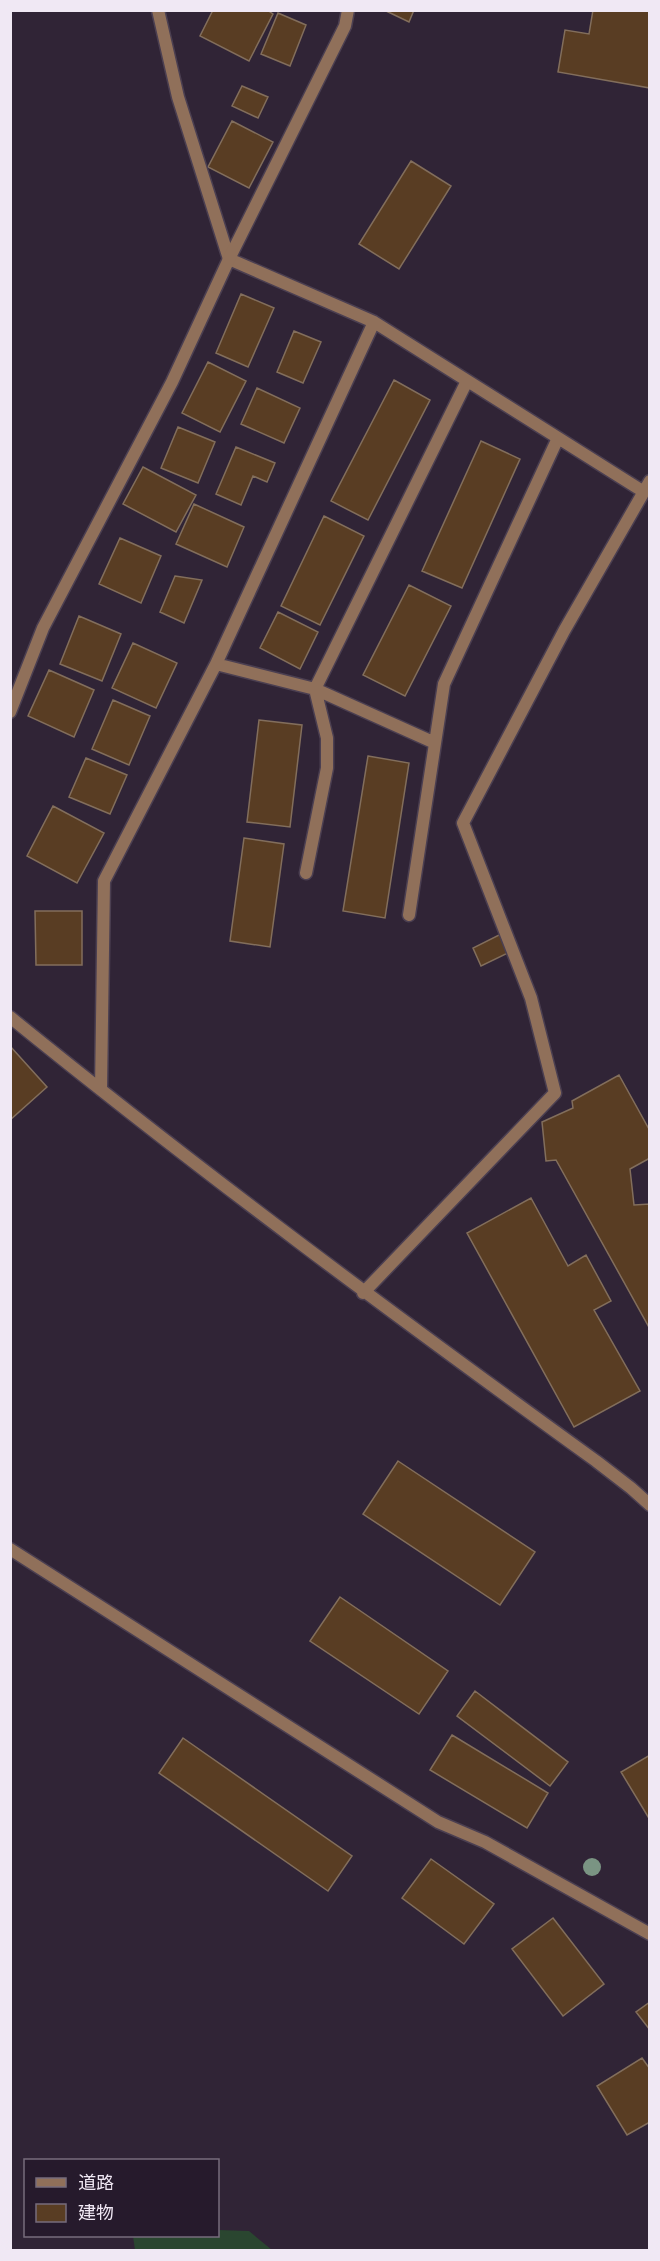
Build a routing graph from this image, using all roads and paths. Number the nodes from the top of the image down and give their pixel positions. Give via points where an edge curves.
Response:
1 (158, 10) edge
2 (348, 10) edge
3 (228, 259) junction
4 (374, 322) junction
5 (467, 381) junction
6 (558, 438) junction
7 (650, 481) edge
8 (644, 492) junction
9 (216, 664) junction
10 (315, 689) junction
11 (10, 712) edge
12 (435, 743) junction
13 (306, 873) dead end
14 (409, 915) dead end
15 (10, 1017) edge
16 (101, 1090) junction
17 (363, 1293) junction
18 (650, 1505) edge
19 (10, 1549) edge
20 (650, 1934) edge

1 - 3 street via 178,97
2 - 3 street via 345,26
3 - 4 street
3 - 11 street via 172,382 43,628
4 - 5 street
4 - 9 street
5 - 6 street
5 - 10 street
6 - 8 street
6 - 12 street via 444,684
7 - 8 street
8 - 17 street via 564,631 463,823 531,999 555,1093
9 - 10 street
9 - 16 street via 104,881
10 - 12 street
10 - 13 street via 327,738 327,768
12 - 14 street
15 - 16 street
16 - 17 street
17 - 18 street via 596,1461
19 - 20 street via 438,1822 485,1842

